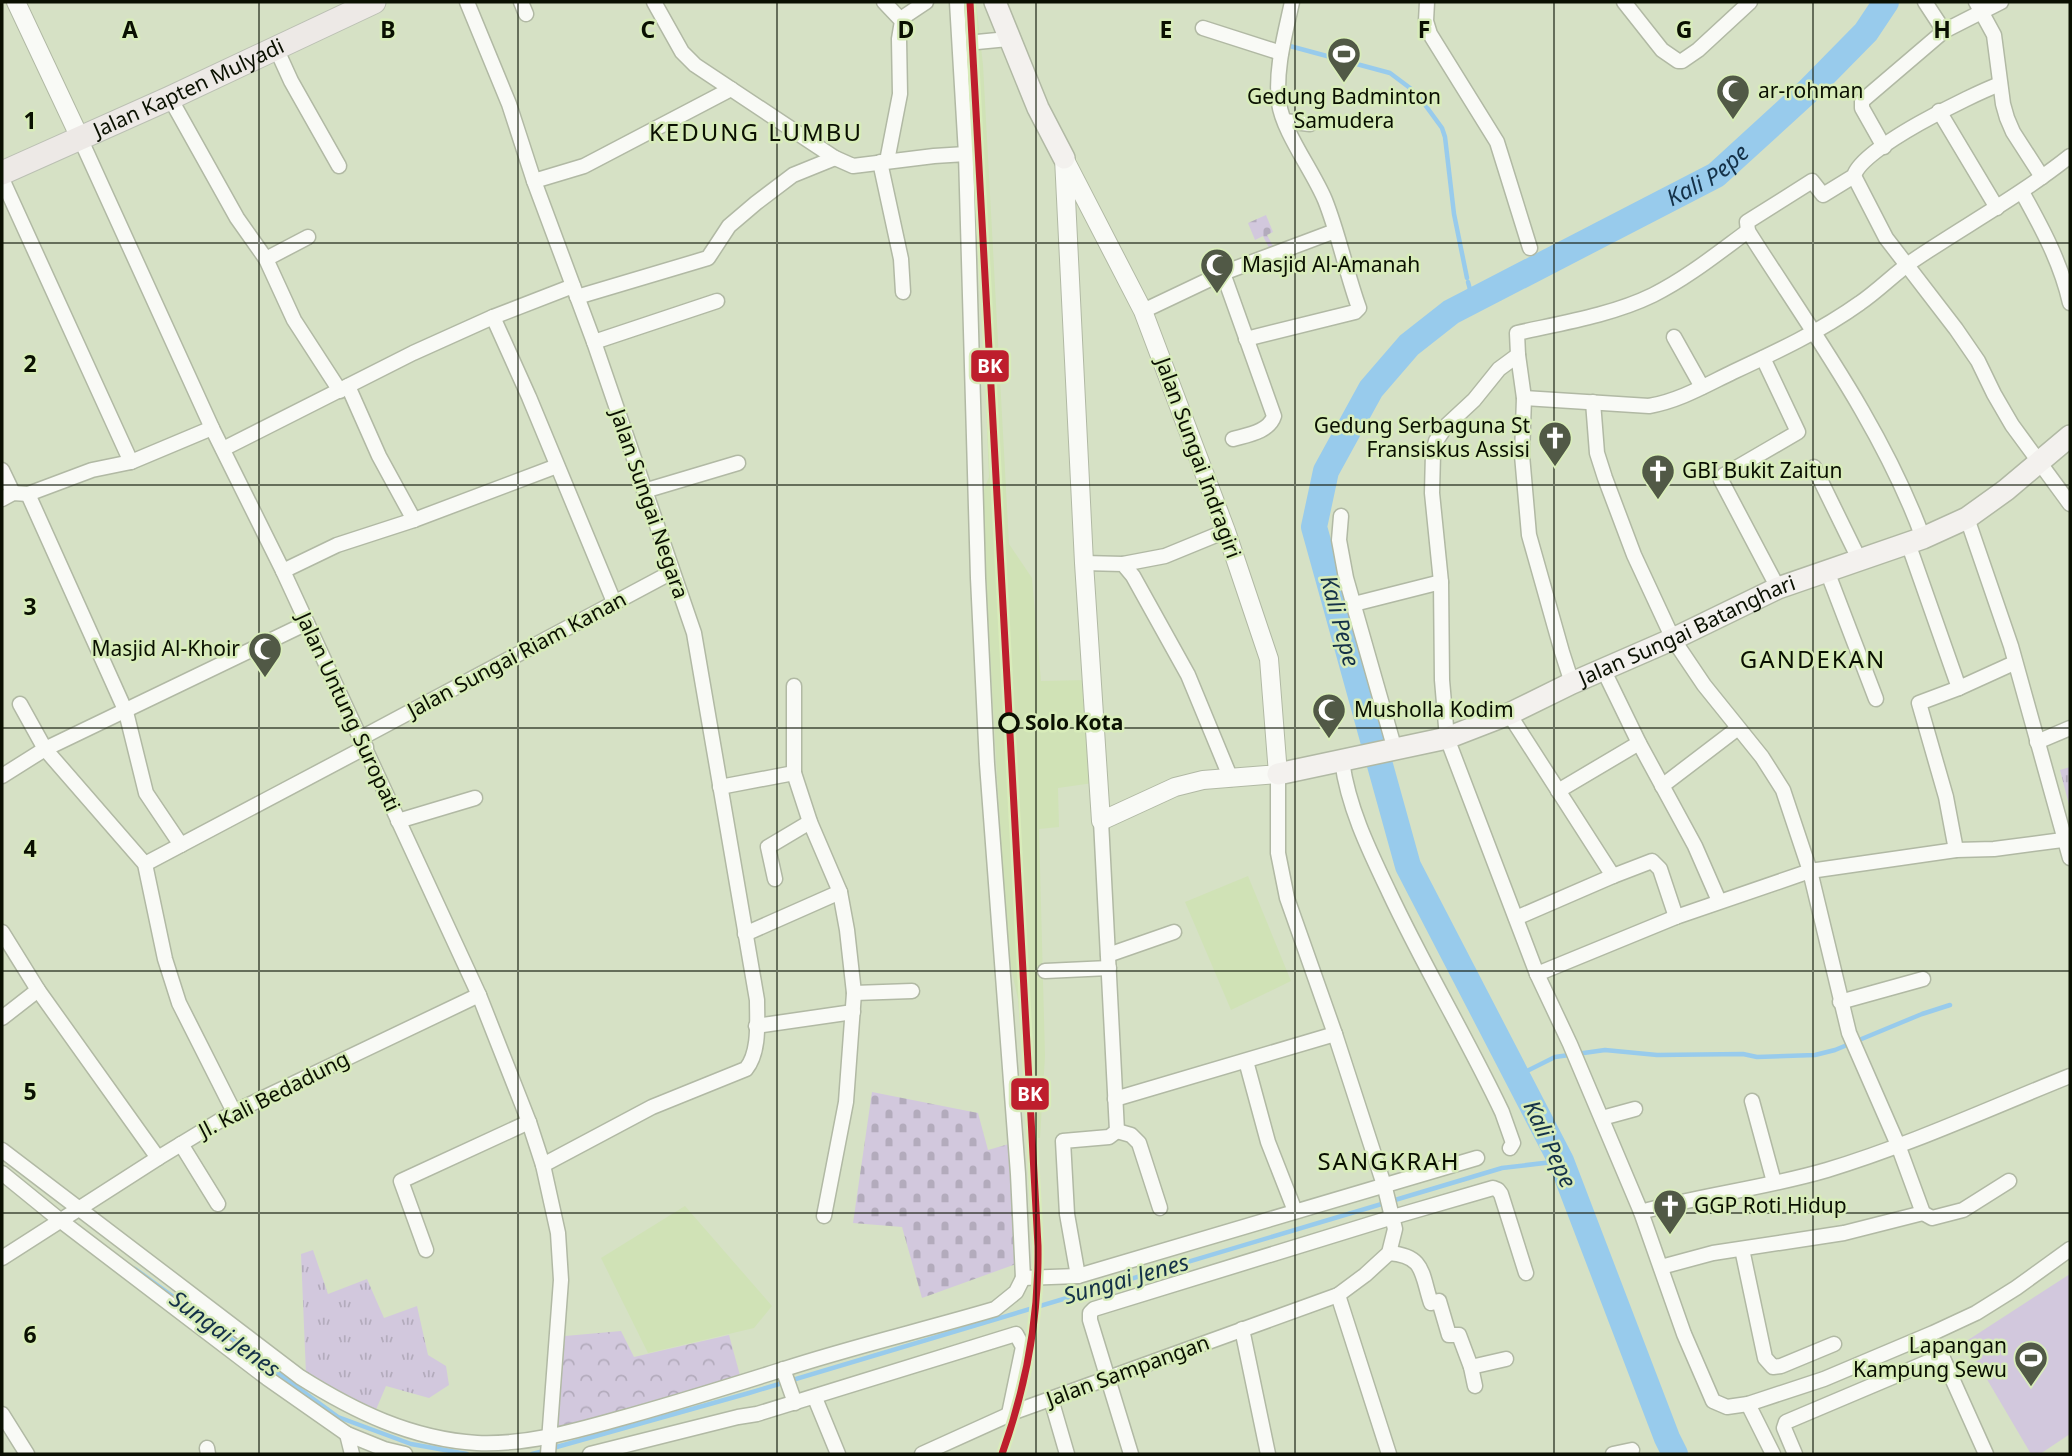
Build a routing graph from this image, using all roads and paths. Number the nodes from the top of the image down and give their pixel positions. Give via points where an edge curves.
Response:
1 (16, 2) edge
2 (374, 2) edge
3 (467, 2) edge
4 (654, 2) edge
5 (884, 2) edge
6 (926, 2) edge
7 (957, 2) edge
8 (995, 2) edge
9 (1292, 2) edge
10 (1418, 2) edge
11 (1428, 2) edge
12 (1624, 2) edge
13 (1750, 2) edge
14 (1925, 2) edge
15 (2001, 2) edge
16 (350, 7) edge
17 (1979, 7) edge
18 (902, 19) junction
19 (1203, 28) dead end
20 (1944, 31) junction
21 (1008, 39) junction
22 (976, 43) dead end
23 (276, 48) junction
24 (1281, 53) junction
25 (2000, 84) junction
26 (731, 89) junction
27 (170, 98) junction
28 (1939, 111) junction
29 (1285, 121) junction
30 (1310, 124) dead end
31 (80, 138) junction
32 (1884, 147) junction
33 (966, 154) junction
34 (2070, 156) edge
35 (835, 158) junction
36 (1064, 158) junction
37 (884, 162) junction
38 (339, 166) dead end
39 (2, 173) edge
40 (1854, 176) junction
41 (2042, 177) junction
42 (2, 179) edge
43 (534, 181) junction
44 (2022, 192) junction
45 (1997, 208) junction
46 (1335, 231) junction
47 (1748, 231) junction
48 (308, 237) dead end
49 (1530, 248) dead end
50 (266, 259) junction
51 (1907, 265) junction
52 (1223, 273) junction
53 (575, 291) junction
54 (903, 292) dead end
55 (717, 301) dead end
56 (2070, 303) edge
57 (1143, 311) junction
58 (493, 317) junction
59 (1812, 332) junction
60 (1674, 337) dead end
61 (1246, 339) junction
62 (594, 342) junction
63 (1518, 355) junction
64 (1763, 358) junction
65 (1702, 387) junction
66 (344, 389) junction
67 (1524, 398) junction
68 (1593, 402) junction
69 (212, 428) junction
70 (2070, 436) edge
71 (1233, 439) dead end
72 (223, 449) junction
73 (131, 462) junction
74 (2038, 462) junction
75 (738, 463) dead end
76 (557, 466) junction
77 (1814, 467) dead end
78 (2, 470) edge
79 (645, 491) junction
80 (14, 495) edge
81 (2070, 504) edge
82 (1341, 516) dead end
83 (1967, 518) junction
84 (414, 520) junction
85 (1226, 531) junction
86 (1916, 540) junction
87 (1859, 559) junction
88 (1084, 563) junction
89 (1123, 564) junction
90 (1827, 570) junction
91 (283, 571) junction
92 (672, 572) junction
93 (1441, 582) junction
94 (1777, 588) junction
95 (614, 602) junction
96 (1354, 604) junction
97 (307, 623) junction
98 (1673, 639) junction
99 (2014, 663) junction
100 (1603, 669) junction
101 (1573, 683) junction
102 (794, 685) dead end
103 (1959, 688) junction
104 (1876, 699) dead end
105 (20, 704) dead end
106 (127, 712) junction
107 (1509, 714) junction
108 (1738, 728) junction
109 (2070, 728) edge
110 (1447, 738) junction
111 (2037, 742) junction
112 (363, 743) junction
113 (1639, 743) junction
114 (45, 749) junction
115 (1391, 750) junction
116 (1346, 760) junction
117 (794, 773) junction
118 (1278, 774) junction
119 (2, 776) edge
120 (1231, 779) junction
121 (1662, 786) junction
122 (720, 787) junction
123 (1558, 790) junction
124 (1098, 792) junction
125 (474, 798) dead end
126 (1130, 807) junction
127 (398, 821) junction
128 (1101, 821) junction
129 (810, 822) junction
130 (2068, 839) edge
131 (181, 845) junction
132 (1956, 850) junction
133 (2070, 858) edge
134 (145, 864) junction
135 (1810, 871) junction
136 (1613, 876) junction
137 (775, 879) dead end
138 (840, 892) junction
139 (1719, 901) junction
140 (1676, 917) junction
141 (1516, 918) junction
142 (2, 932) edge
143 (1174, 932) dead end
144 (744, 934) junction
145 (1109, 961) junction
146 (1045, 971) dead end
147 (1537, 974) junction
148 (1923, 979) dead end
149 (38, 990) junction
150 (912, 991) dead end
151 (853, 993) junction
152 (479, 995) junction
153 (1840, 1002) junction
154 (853, 1012) junction
155 (2, 1018) edge
156 (757, 1026) junction
157 (1335, 1034) junction
158 (1246, 1061) junction
159 (2070, 1076) edge
160 (1115, 1099) junction
161 (1752, 1101) dead end
162 (1636, 1109) dead end
163 (234, 1112) junction
164 (1602, 1118) junction
165 (529, 1122) junction
166 (1117, 1131) junction
167 (181, 1143) junction
168 (1898, 1145) junction
169 (1510, 1148) dead end
170 (2, 1150) edge
171 (158, 1158) junction
172 (1477, 1158) dead end
173 (543, 1165) junction
174 (2, 1173) edge
175 (2009, 1181) dead end
176 (1774, 1182) junction
177 (1385, 1186) junction
178 (218, 1204) dead end
179 (1160, 1208) dead end
180 (1295, 1211) junction
181 (1641, 1212) junction
182 (1923, 1213) junction
183 (1392, 1214) junction
184 (71, 1215) junction
185 (824, 1216) dead end
186 (1742, 1249) junction
187 (2070, 1249) edge
188 (426, 1250) dead end
189 (1389, 1253) junction
190 (2, 1258) edge
191 (1661, 1267) junction
192 (1526, 1273) dead end
193 (1078, 1276) junction
194 (1023, 1278) junction
195 (1338, 1295) junction
196 (224, 1320) junction
197 (1242, 1329) junction
198 (212, 1335) junction
199 (1835, 1344) dead end
200 (1506, 1359) dead end
201 (1471, 1367) junction
202 (784, 1372) junction
203 (1108, 1378) junction
204 (1475, 1387) dead end
205 (793, 1396) junction
206 (815, 1398) junction
207 (1051, 1399) junction
208 (1748, 1404) junction
209 (2, 1414) edge
210 (1009, 1414) junction
211 (346, 1434) junction
212 (549, 1443) edge
213 (1632, 1450) dead end
214 (1983, 1453) edge
215 (27, 1454) edge
216 (352, 1454) edge
217 (405, 1454) edge
218 (590, 1454) edge
219 (838, 1454) edge
220 (922, 1454) edge
221 (1067, 1454) edge
222 (1131, 1454) edge
223 (1268, 1454) edge
224 (1389, 1454) edge
225 (1613, 1454) edge
226 (1773, 1454) edge
227 (1796, 1454) edge

1 - 31 street, Jalan Untung Suropati
2 - 16 main road, Jalan Kapten Mulyadi
3 - 43 street, Jalan Sungai Negara via 509,104
4 - 26 street via 688,58
5 - 18 street
6 - 18 street
7 - 33 street
8 - 21 main road
9 - 24 street
10 - 11 street
11 - 49 street via 1430,34 1501,151
12 - 13 street via 1662,50 1678,61 1698,50
14 - 20 street
15 - 17 street
16 - 23 main road, Jalan Kapten Mulyadi
17 - 20 street
17 - 25 street via 1994,35
18 - 37 street via 900,94
19 - 24 street
20 - 32 street via 1861,103
21 - 22 street
21 - 36 main road
23 - 27 main road, Jalan Kapten Mulyadi
23 - 38 street
24 - 29 street via 1279,102
25 - 28 street
25 - 41 street via 2013,132
26 - 35 street
26 - 43 street via 583,166
27 - 31 main road, Jalan Kapten Mulyadi
27 - 50 street via 237,218
28 - 32 street
28 - 45 street
29 - 30 street
29 - 46 street via 1315,177
31 - 39 main road, Jalan Kapten Mulyadi
31 - 69 street, Jalan Untung Suropati
32 - 40 street via 1856,169
33 - 37 street
33 - 194 street via 985,724
34 - 41 street
35 - 37 street via 853,166
35 - 53 street via 793,175 756,203 729,226 708,258
36 - 57 street, Jalan Sungai Indragiri
36 - 88 street
37 - 54 street
40 - 47 street via 1824,195 1812,181 1748,220
40 - 51 street via 1886,238
41 - 44 street
42 - 73 street
43 - 53 street, Jalan Sungai Negara
44 - 45 street
44 - 56 street via 2060,268
45 - 51 street
46 - 52 street
46 - 61 street via 1359,308
47 - 59 street
47 - 63 street via 1652,295 1517,333
48 - 50 street
50 - 66 street via 294,320
51 - 59 street via 1860,303
51 - 74 street via 1978,361 2002,409
52 - 57 street
52 - 61 street
53 - 58 street
53 - 62 street, Jalan Sungai Negara
55 - 62 street
57 - 85 street, Jalan Sungai Indragiri
58 - 66 street
58 - 76 street
59 - 64 street
59 - 86 street via 1913,508
60 - 65 street
61 - 71 street via 1273,420 1265,428
62 - 79 street, Jalan Sungai Negara
63 - 67 street
63 - 93 street via 1499,369 1436,441 1432,493
64 - 65 street
64 - 94 street via 1798,432 1721,480
65 - 68 street via 1649,406
66 - 72 street
66 - 84 street
67 - 68 street
67 - 101 street via 1522,455 1530,535
68 - 98 street via 1597,453 1605,478
69 - 72 street, Jalan Untung Suropati
69 - 73 street
70 - 74 main road, Jalan Sungai Batanghari
72 - 91 street, Jalan Untung Suropati
73 - 80 street
74 - 81 street
74 - 83 main road, Jalan Sungai Batanghari
75 - 79 street
76 - 84 street
76 - 95 street
77 - 87 street
78 - 80 street
79 - 92 street, Jalan Sungai Negara
80 - 106 street
82 - 96 street via 1339,540
83 - 86 main road, Jalan Sungai Batanghari
83 - 99 street
84 - 91 street via 337,545
85 - 89 street via 1165,556
85 - 118 street, Jalan Sungai Indragiri via 1269,659
86 - 87 main road, Jalan Sungai Batanghari
86 - 103 street
87 - 90 main road, Jalan Sungai Batanghari
88 - 89 street
88 - 124 street
89 - 120 street via 1188,675
90 - 94 main road, Jalan Sungai Batanghari
90 - 104 street
91 - 97 street, Jalan Untung Suropati
92 - 95 street, Jalan Sungai Riam Kanan
92 - 122 street, Jalan Sungai Negara via 696,644
93 - 96 street
93 - 110 street
94 - 98 main road, Jalan Sungai Batanghari
95 - 112 street, Jalan Sungai Riam Kanan
96 - 115 street
97 - 106 street
97 - 112 street, Jalan Untung Suropati
98 - 100 main road, Jalan Sungai Batanghari
98 - 108 street
99 - 103 street
99 - 111 street
100 - 101 main road, Jalan Sungai Batanghari
100 - 113 street
101 - 107 main road, Jalan Sungai Batanghari
102 - 117 street
103 - 132 street via 1919,704
105 - 114 street
106 - 114 street
106 - 131 street via 143,786
107 - 110 main road, Jalan Sungai Batanghari
107 - 123 street
108 - 121 street
108 - 135 street via 1783,790
109 - 111 street
110 - 115 main road, Jalan Sungai Batanghari
110 - 141 street
111 - 130 street
112 - 127 street, Jalan Untung Suropati
112 - 131 street, Jalan Sungai Riam Kanan
113 - 121 street
113 - 123 street
114 - 119 street
114 - 134 street
115 - 116 main road, Jalan Sungai Batanghari
116 - 118 main road, Jalan Sungai Batanghari
116 - 169 street via 1351,802 1372,856 1502,1112 1512,1134
117 - 122 street
117 - 129 street
118 - 120 street
118 - 157 street via 1278,853 1287,898
120 - 126 street via 1175,787
121 - 139 street
122 - 144 street, Jalan Sungai Negara
123 - 136 street
124 - 126 street
124 - 128 street
125 - 127 street
126 - 128 street
127 - 152 street, Jalan Untung Suropati
128 - 145 street
129 - 137 street via 768,847
129 - 138 street
130 - 132 street
130 - 133 street
131 - 134 street, Jalan Sungai Riam Kanan
132 - 135 street
134 - 163 street via 164,959 179,1003
135 - 139 street
135 - 153 street
136 - 140 street via 1655,863
136 - 141 street
138 - 144 street
138 - 151 street
139 - 140 street
140 - 147 street
141 - 147 street
142 - 149 street
143 - 145 street
144 - 156 street, Jalan Sungai Negara via 754,974
145 - 146 street
145 - 160 street
147 - 164 street
148 - 153 street
149 - 155 street
149 - 171 street
150 - 151 street
151 - 154 street
152 - 163 street, Jl. Kali Bedadung
152 - 165 street, Jalan Untung Suropati
153 - 168 street
154 - 156 street
154 - 185 street via 846,1102
156 - 173 street, Jalan Sungai Negara via 746,1069 652,1107
157 - 158 street
157 - 177 street
158 - 160 street
158 - 180 street via 1268,1142
159 - 168 street
160 - 166 street
161 - 176 street
162 - 164 street
163 - 167 street, Jl. Kali Bedadung
164 - 181 street
165 - 173 street, Jalan Untung Suropati
165 - 188 street via 401,1181
166 - 179 street via 1139,1143
166 - 193 street via 1109,1138 1063,1141 1067,1214
167 - 171 street, Jl. Kali Bedadung
167 - 178 street
168 - 176 street via 1831,1169
168 - 182 street
170 - 184 street
171 - 184 street, Jl. Kali Bedadung
172 - 177 street
173 - 212 street, Jalan Untung Suropati via 558,1233 561,1280
174 - 184 street
175 - 182 street via 1963,1210 1932,1218
176 - 181 street
177 - 180 street
177 - 183 street
180 - 193 street
181 - 191 street
182 - 186 street via 1835,1235
183 - 189 street via 1395,1229
183 - 192 street via 1498,1190
183 - 203 street via 1094,1309 1090,1320
184 - 190 street, Jl. Kali Bedadung
184 - 196 street
184 - 198 street
186 - 191 street
186 - 199 street via 1769,1364 1781,1366
187 - 208 street via 1976,1313 1824,1379
189 - 195 street, Jalan Sampangan
189 - 201 street via 1405,1254 1419,1265 1431,1303 1439,1301 1449,1335 1459,1335
191 - 208 street via 1713,1401 1727,1407
193 - 194 street
194 - 202 street via 1016,1292 996,1309
195 - 197 street, Jalan Sampangan
195 - 224 street
196 - 198 street
196 - 212 street via 300,1377 382,1422 445,1439
197 - 203 street, Jalan Sampangan
197 - 223 street
198 - 211 street
200 - 201 street
201 - 204 street
202 - 205 street
202 - 212 street
203 - 207 street, Jalan Sampangan
203 - 222 street
205 - 206 street
205 - 218 street
206 - 210 street via 1016,1334 1023,1347
206 - 219 street
207 - 210 street, Jalan Sampangan
207 - 221 street
208 - 226 street
209 - 215 street
210 - 220 street, Jalan Sampangan
211 - 216 street
211 - 217 street
213 - 225 street
214 - 227 street via 1942,1356 1786,1422 1784,1428

